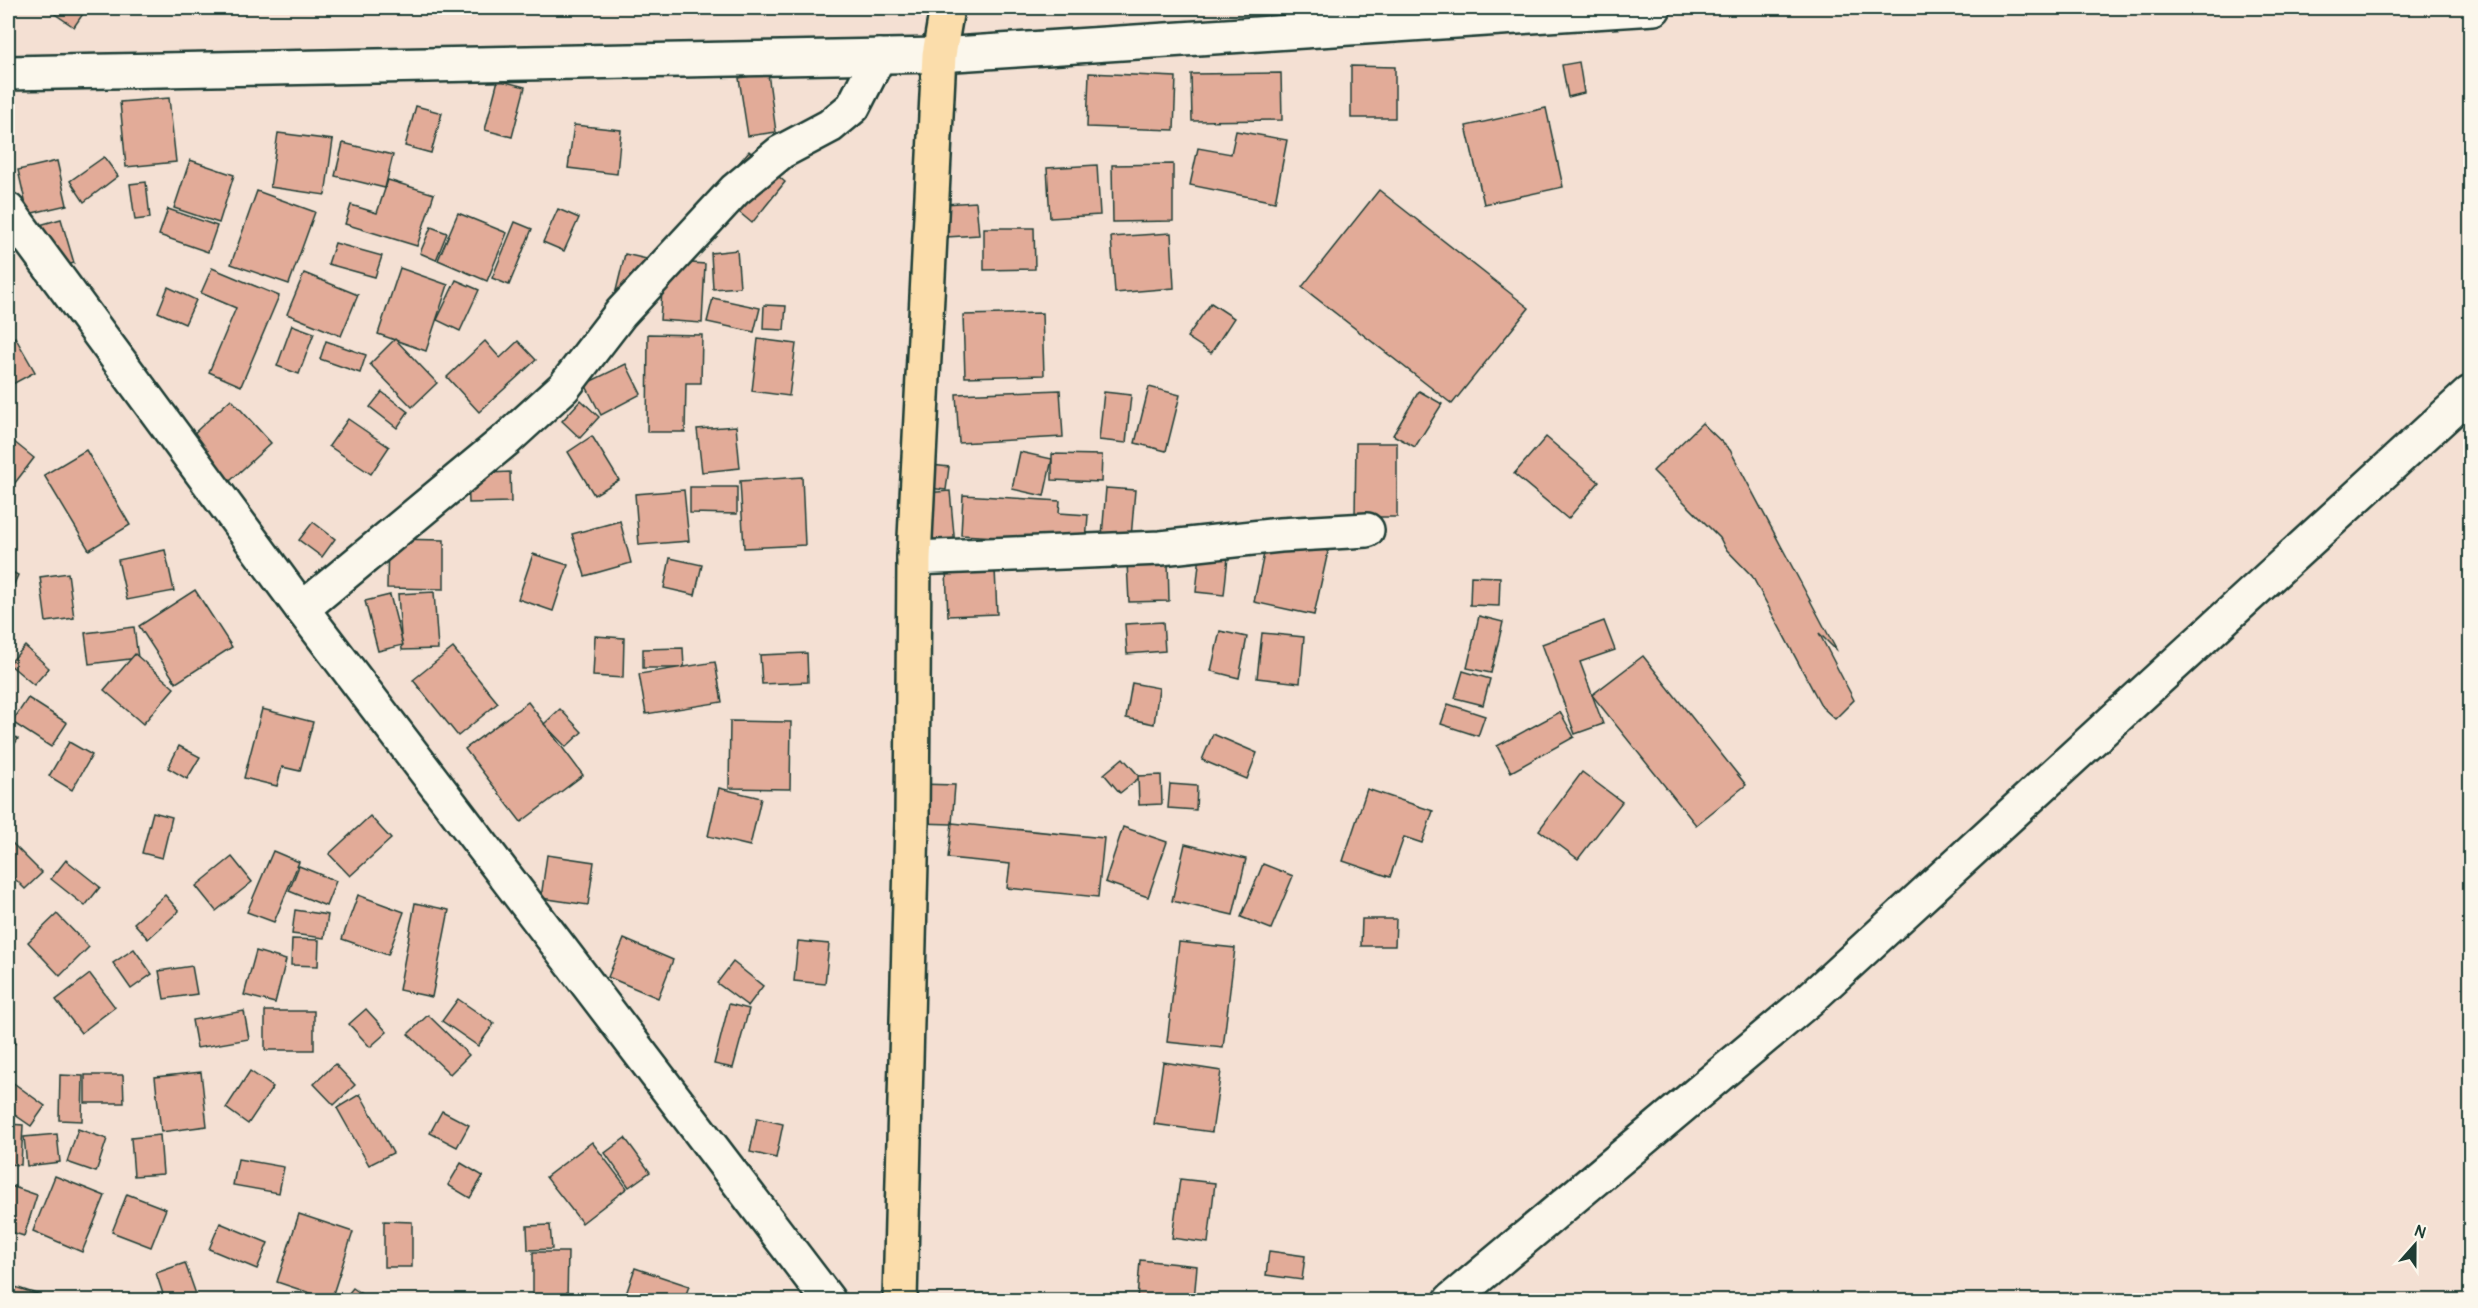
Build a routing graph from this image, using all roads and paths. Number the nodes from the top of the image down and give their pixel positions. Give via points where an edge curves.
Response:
1 (947, 8) edge
2 (1654, 8) edge
3 (1374, 18) edge
4 (939, 55) junction
5 (879, 56) junction
6 (8, 73) edge
7 (8, 210) edge
8 (2470, 393) edge
9 (1367, 530) dead end
10 (914, 558) junction
11 (302, 609) junction
12 (828, 1300) edge
13 (900, 1300) edge
14 (1451, 1300) edge

1 - 4 main road
2 - 3 street
3 - 4 street
4 - 5 street
4 - 10 main road
5 - 6 street
5 - 11 street via 853,106 830,126 781,152 735,190 621,313 564,387
7 - 11 street
8 - 14 street via 1810,999
9 - 10 street via 1161,548
10 - 13 main road
11 - 12 street

